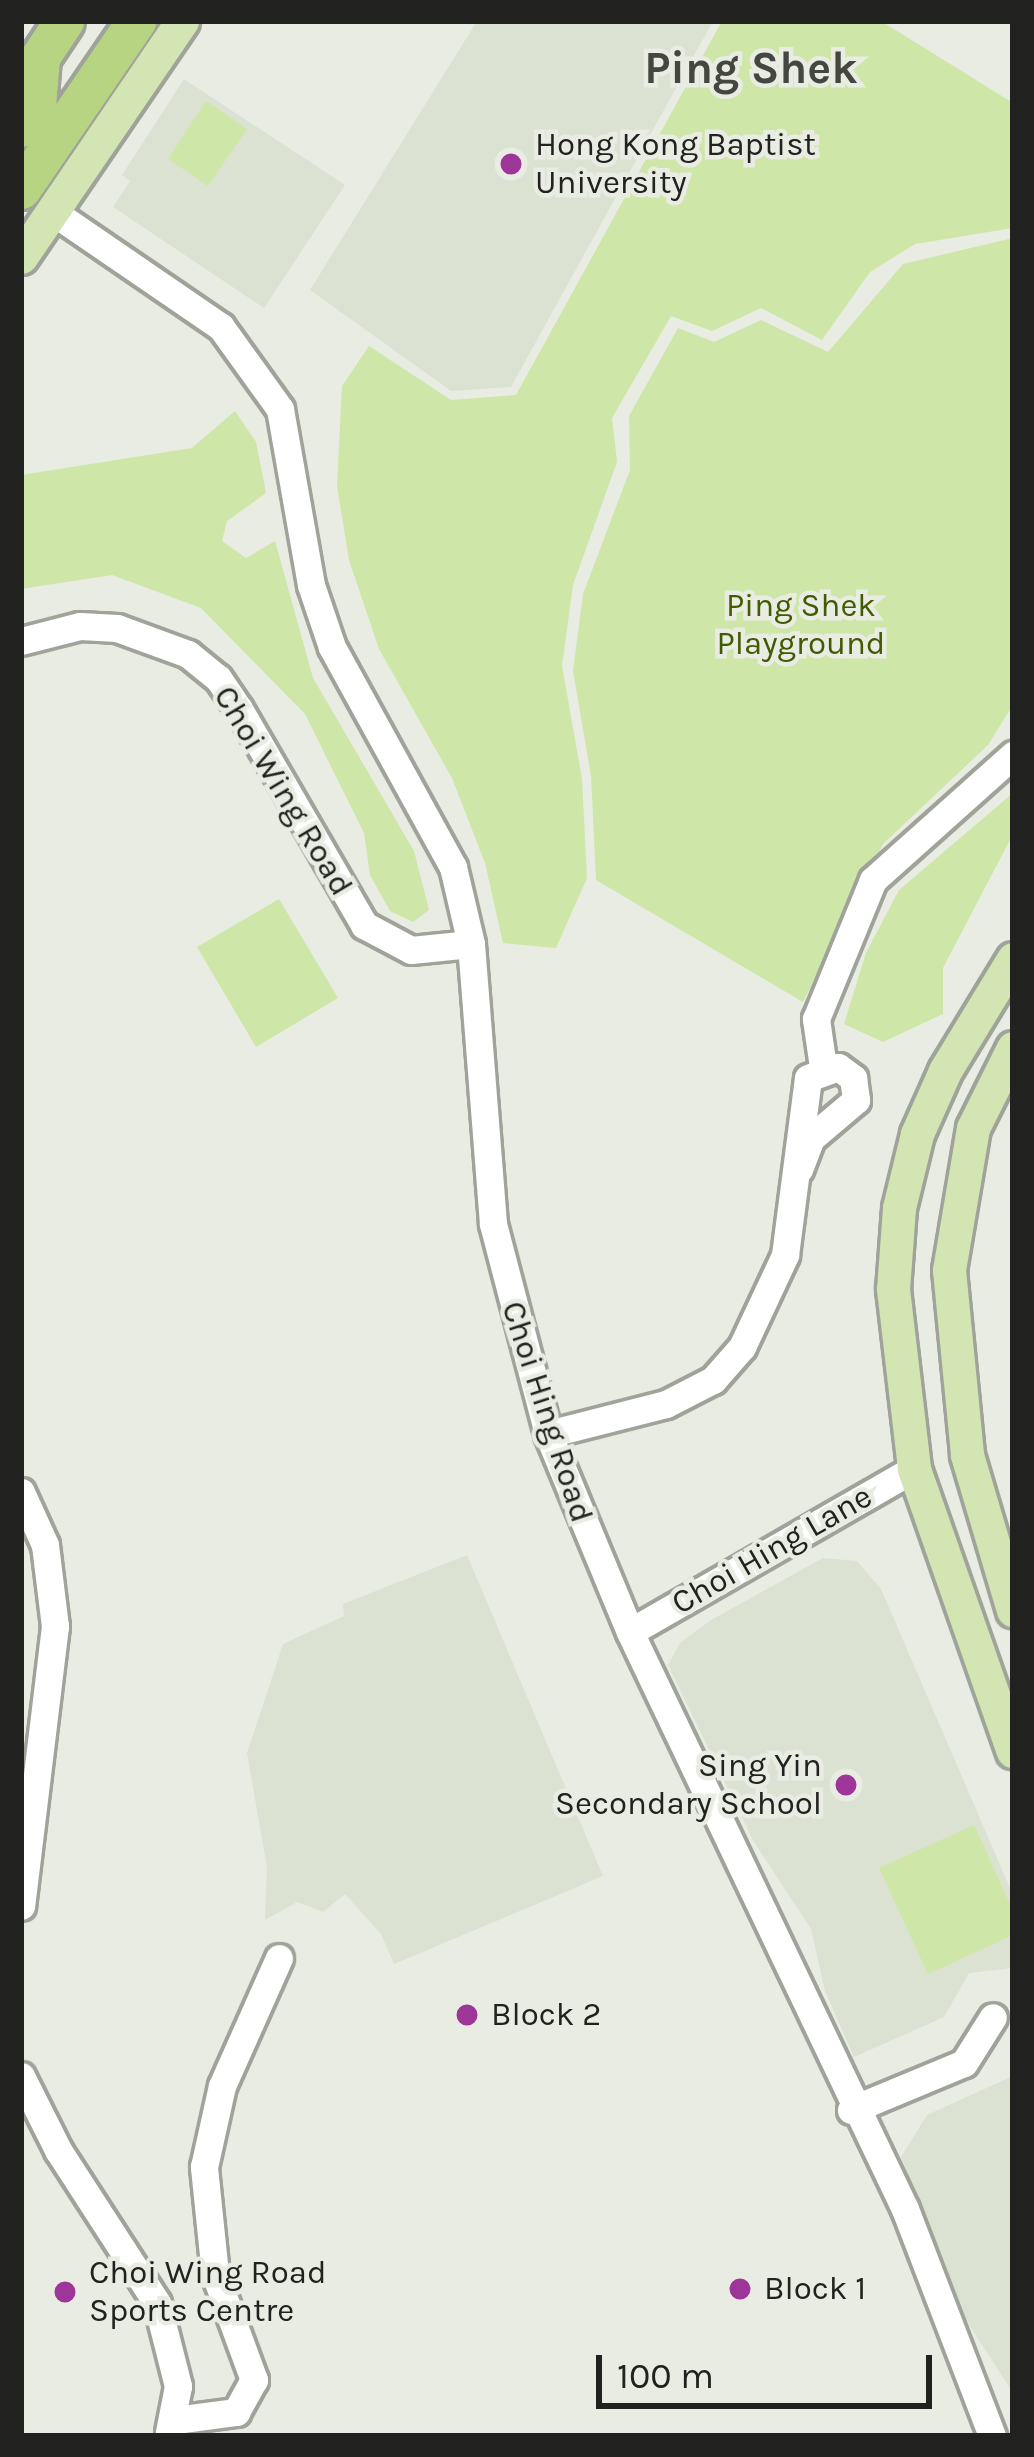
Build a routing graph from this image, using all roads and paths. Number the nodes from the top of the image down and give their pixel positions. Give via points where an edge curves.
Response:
1 (64, 21) edge
2 (136, 21) edge
3 (182, 21) edge
4 (30, 63) edge
5 (21, 127) edge
6 (21, 189) edge
7 (56, 214) junction
8 (21, 257) edge
9 (21, 641) edge
10 (1013, 755) edge
11 (471, 944) junction
12 (1013, 959) edge
13 (1013, 1048) edge
14 (815, 1073) junction
15 (799, 1168) junction
16 (962, 1423) junction
17 (548, 1434) junction
18 (914, 1468) junction
19 (21, 1492) edge
20 (1013, 1610) edge
21 (630, 1632) junction
22 (1013, 1751) edge
23 (21, 1906) edge
24 (279, 1958) dead end
25 (994, 2017) dead end
26 (21, 2076) edge
27 (851, 2110) junction
28 (171, 2428) edge
29 (992, 2436) edge

1 - 4 highway
2 - 6 highway
3 - 7 main road
4 - 5 highway via 36,107
7 - 8 main road
7 - 11 street, Choi Hing Road via 221,327 280,409 311,585 332,646 453,867
9 - 11 street, Choi Wing Road via 80,626 117,628 188,654 239,709 364,925 411,950
10 - 14 street via 872,880 816,1018
11 - 17 street, Choi Hing Road via 493,1223
12 - 18 main road via 945,1071 898,1208 893,1289
13 - 16 main road via 960,1174 949,1321
14 - 15 street
14 - 15 street via 849,1073 856,1100 811,1138
15 - 17 street via 770,1298 713,1380 666,1404
16 - 18 main road
16 - 20 main road
17 - 21 street, Choi Hing Road
18 - 21 street, Choi Hing Lane
18 - 22 main road
19 - 23 street via 46,1545 55,1626
21 - 27 street, Choi Hing Road
24 - 28 street via 222,2086 204,2167 215,2274 254,2380 236,2412
25 - 27 street via 964,2063
26 - 28 street via 58,2150 157,2303 174,2354
27 - 29 street, Choi Hing Road via 905,2209

